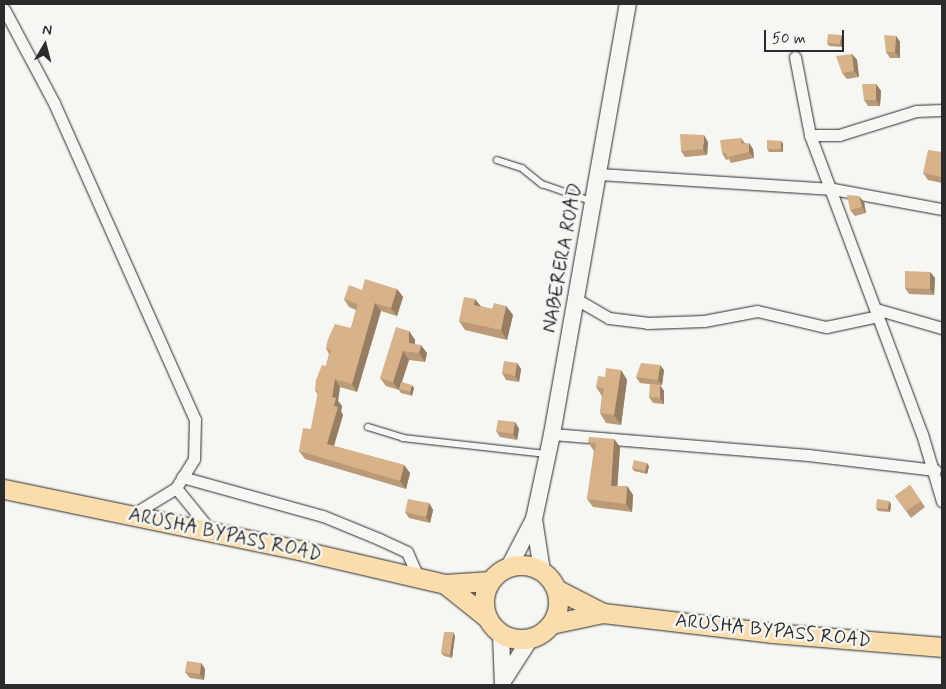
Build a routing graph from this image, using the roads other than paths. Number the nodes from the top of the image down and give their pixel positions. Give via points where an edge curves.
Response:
1 (628, 4) edge
2 (5, 14) edge
3 (795, 57) dead end
4 (942, 110) edge
5 (810, 135) junction
6 (497, 160) dead end
7 (599, 174) junction
8 (833, 189) junction
9 (593, 202) junction
10 (942, 209) edge
11 (576, 300) junction
12 (877, 312) junction
13 (942, 328) edge
14 (368, 427) dead end
15 (552, 434) junction
16 (548, 455) junction
17 (934, 470) junction
18 (182, 477) junction
19 (176, 488) junction
20 (4, 489) edge
21 (942, 501) edge
22 (132, 514) junction
23 (534, 519) junction
24 (213, 534) junction
25 (509, 567) junction
26 (542, 571) junction
27 (418, 577) junction
28 (490, 581) junction
29 (445, 584) junction
30 (556, 588) junction
31 (603, 613) junction
32 (486, 617) junction
33 (551, 624) junction
34 (501, 634) junction
35 (530, 639) junction
36 (942, 647) edge
37 (504, 682) edge

1 - 7 street, NABERERA ROAD
2 - 18 street via 54,103 192,410 196,447 194,458
3 - 5 street
4 - 5 street via 916,111 839,135
5 - 8 street
6 - 9 lane via 522,168 542,184
7 - 8 street
7 - 9 street, NABERERA ROAD
8 - 10 street
8 - 12 street
9 - 11 street, NABERERA ROAD
11 - 12 street via 609,318 647,323 704,321 757,311 826,327
11 - 15 street, NABERERA ROAD
12 - 13 street
12 - 17 street
14 - 16 lane via 403,438
15 - 16 street, NABERERA ROAD
15 - 17 street
16 - 23 street, NABERERA ROAD
17 - 21 street
18 - 19 street
18 - 27 street via 323,516 371,535 407,552
19 - 22 street
19 - 24 street
20 - 22 main road, ARUSHA BYPASS ROAD
22 - 24 main road, ARUSHA BYPASS ROAD
23 - 25 street, NABERERA ROAD
23 - 26 street, NABERERA ROAD
24 - 27 main road, ARUSHA BYPASS ROAD
25 - 26 main road via 532,566
25 - 28 main road
26 - 30 main road, ARUSHA BYPASS ROAD
27 - 29 main road, ARUSHA BYPASS ROAD
28 - 29 main road, ARUSHA BYPASS ROAD
28 - 32 main road via 484,592
29 - 32 main road, ARUSHA BYPASS ROAD
30 - 31 main road, ARUSHA BYPASS ROAD
30 - 33 main road via 557,613
31 - 33 main road, ARUSHA BYPASS ROAD
31 - 36 main road, ARUSHA BYPASS ROAD via 773,633
32 - 34 main road, ARUSHA BYPASS ROAD
33 - 35 main road, ARUSHA BYPASS ROAD
34 - 35 main road
34 - 37 street
35 - 37 street

